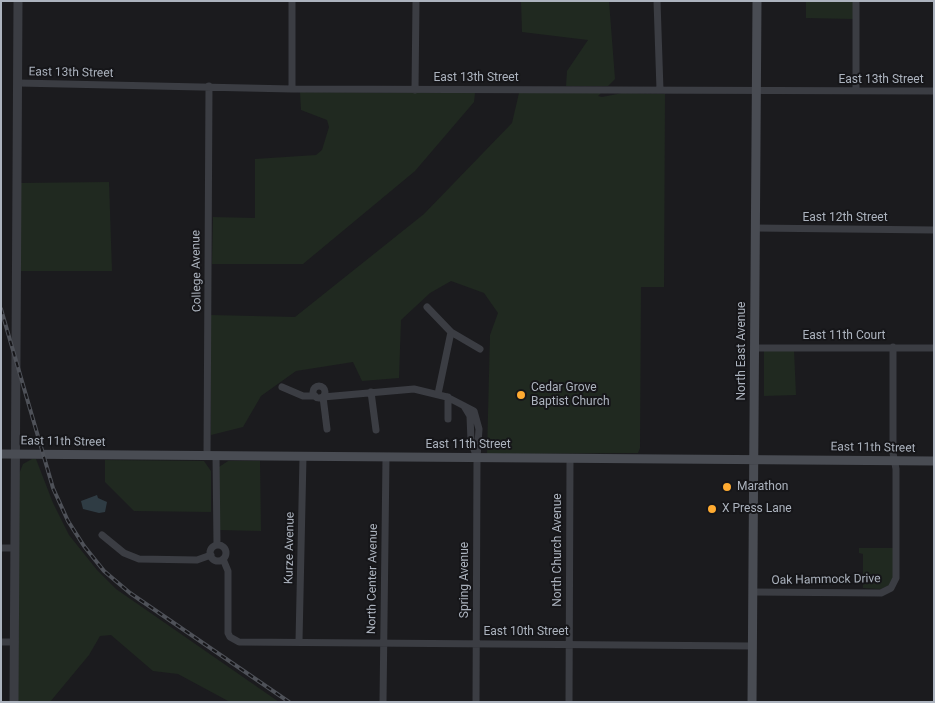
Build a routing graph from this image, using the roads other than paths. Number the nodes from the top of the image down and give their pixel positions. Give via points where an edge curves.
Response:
1 (18, 1) edge
2 (292, 1) edge
3 (416, 1) edge
4 (657, 1) edge
5 (757, 1) edge
6 (856, 1) edge
7 (18, 83) junction
8 (209, 86) junction
9 (292, 89) junction
10 (415, 90) junction
11 (660, 90) junction
12 (756, 90) junction
13 (856, 91) junction
14 (934, 91) edge
15 (755, 228) junction
16 (934, 230) edge
17 (427, 307) dead end
18 (451, 332) junction
19 (893, 347) junction
20 (755, 348) junction
21 (934, 348) edge
22 (480, 349) dead end
23 (282, 387) dead end
24 (371, 392) junction
25 (438, 394) junction
26 (319, 397) junction
27 (448, 397) junction
28 (448, 419) dead end
29 (327, 429) dead end
30 (376, 430) dead end
31 (1, 454) edge
32 (16, 454) junction
33 (212, 456) junction
34 (303, 457) junction
35 (386, 457) junction
36 (477, 458) junction
37 (570, 458) junction
38 (753, 458) junction
39 (895, 461) junction
40 (934, 461) edge
41 (102, 535) dead end
42 (217, 545) junction
43 (1, 548) edge
44 (15, 548) junction
45 (211, 555) junction
46 (223, 559) junction
47 (753, 592) junction
48 (299, 641) junction
49 (1, 642) edge
50 (14, 642) junction
51 (383, 642) junction
52 (476, 644) junction
53 (569, 644) junction
54 (752, 646) junction
55 (14, 702) edge
56 (383, 702) edge
57 (476, 702) edge
58 (568, 702) edge
59 (752, 702) edge

1 - 7 street
2 - 9 street
3 - 10 street
4 - 11 street
5 - 12 main road, North East Avenue
6 - 13 street
7 - 8 street, East 13th Street
7 - 32 street
8 - 9 street, East 13th Street
8 - 33 street, College Avenue
9 - 10 street, East 13th Street
10 - 11 street, East 13th Street
11 - 12 street, East 13th Street
12 - 13 street, East 13th Street
12 - 15 main road, North East Avenue
13 - 14 street, East 13th Street
15 - 16 street, East 12th Street
15 - 20 main road, North East Avenue
17 - 18 street
18 - 22 street
18 - 25 street
19 - 20 street, East 11th Court
19 - 21 street, East 11th Court
19 - 39 street
20 - 38 main road, North East Avenue
23 - 26 street via 303,396
24 - 25 street via 414,389
24 - 26 street
24 - 30 street
25 - 27 street
26 - 29 street
27 - 28 street
27 - 36 street, Spring Avenue via 474,412 478,422
31 - 32 main road, East 11th Street
32 - 33 main road, East 11th Street
32 - 44 street
33 - 34 main road, East 11th Street
33 - 42 street, College Avenue
34 - 35 main road, East 11th Street
34 - 48 street, Kurze Avenue
35 - 36 main road, East 11th Street
35 - 51 street, North Center Avenue
36 - 37 main road, East 11th Street
36 - 52 street, Spring Avenue
37 - 38 main road, East 11th Street
37 - 53 street, North Church Avenue
38 - 39 main road, East 11th Street
38 - 47 main road, North East Avenue
39 - 40 main road, East 11th Street
39 - 47 street, Oak Hammock Drive via 896,578 891,588 881,592
41 - 45 street via 124,553 139,559 197,560
42 - 45 street via 212,548
42 - 46 street via 226,550
43 - 44 street
44 - 50 street
45 - 46 street via 216,560
46 - 48 street, East 10th Street via 228,571 230,637 239,642
47 - 54 main road, North East Avenue
48 - 51 street, East 10th Street
49 - 50 street
50 - 55 street
51 - 52 street, East 10th Street
51 - 56 street, North Center Avenue
52 - 53 street, East 10th Street
52 - 57 street, Spring Avenue
53 - 54 street, East 10th Street
53 - 58 street, North Church Avenue
54 - 59 main road, North East Avenue

